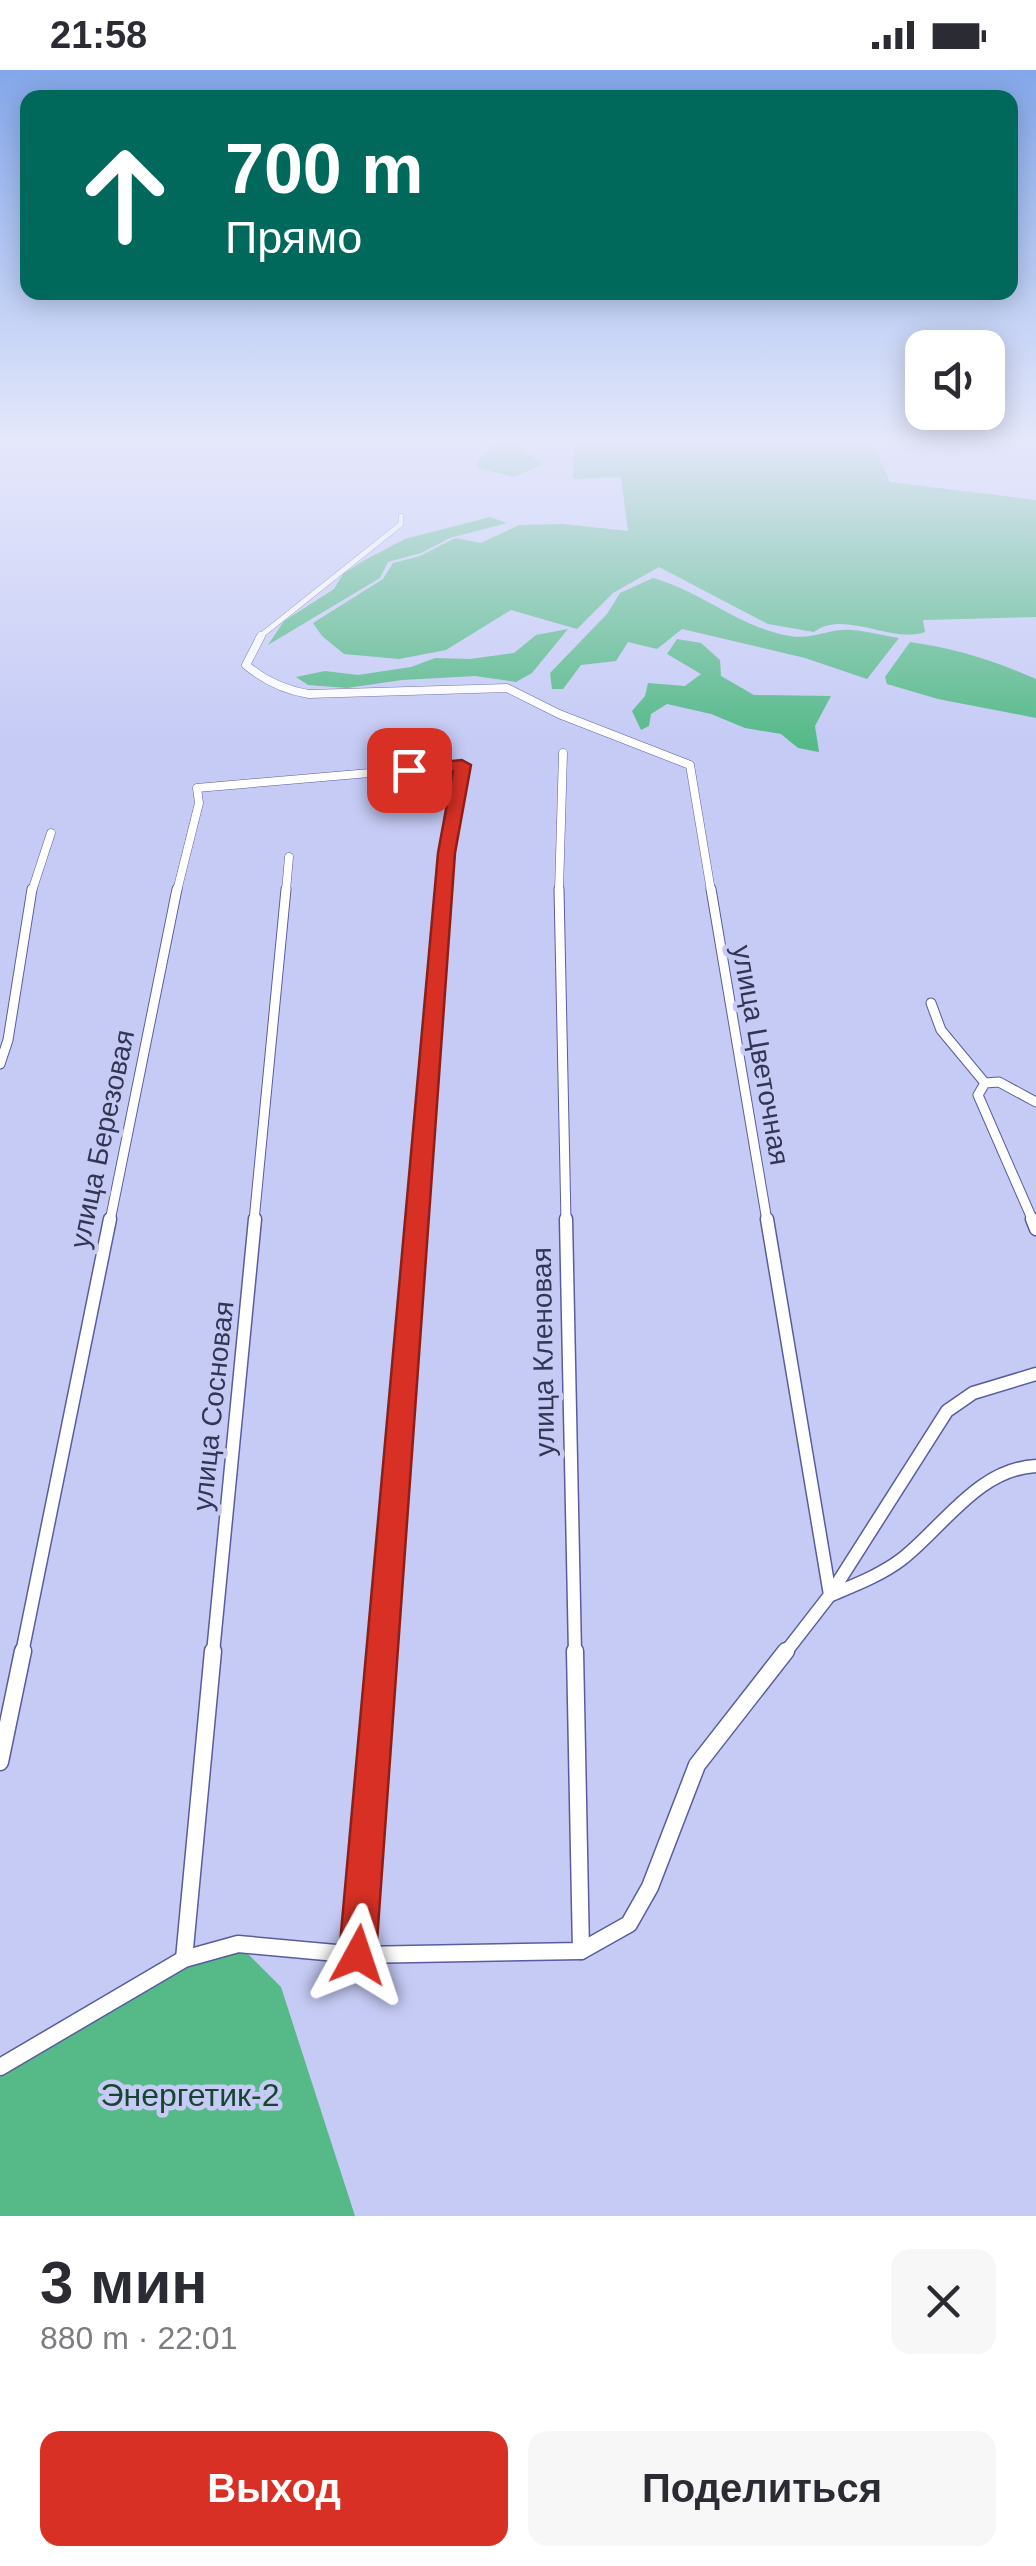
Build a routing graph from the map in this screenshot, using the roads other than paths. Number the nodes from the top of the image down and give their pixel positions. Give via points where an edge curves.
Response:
1 (374, 543) edge
2 (563, 753) dead end
3 (50, 834) dead end
4 (288, 858) dead end
5 (931, 1003) dead end
6 (0, 1064) edge
7 (985, 1083) junction
8 (1036, 1102) edge
9 (1036, 1229) edge
10 (1036, 1374) edge
11 (1036, 1466) edge
12 (830, 1595) junction
13 (0, 1762) edge
14 (580, 1950) junction
15 (358, 1955) junction
16 (184, 1959) junction
17 (0, 2067) edge

1 - 12 street, улица Цветочная via 285,610 250,646 246,665 288,692 310,694 507,688 690,765
2 - 14 street, улица Кленовая via 560,939
3 - 6 street via 27,905
4 - 16 street, улица Сосновая
5 - 7 street via 941,1030
7 - 8 street via 999,1082
7 - 9 street via 978,1095
10 - 12 street via 974,1392 947,1411
11 - 12 street via 1020,1464 995,1476 899,1560
12 - 14 street via 698,1765 629,1924
13 - 15 street, улица Березовая via 197,788 462,765 446,853
14 - 15 street
15 - 16 street via 238,1944
16 - 17 street

